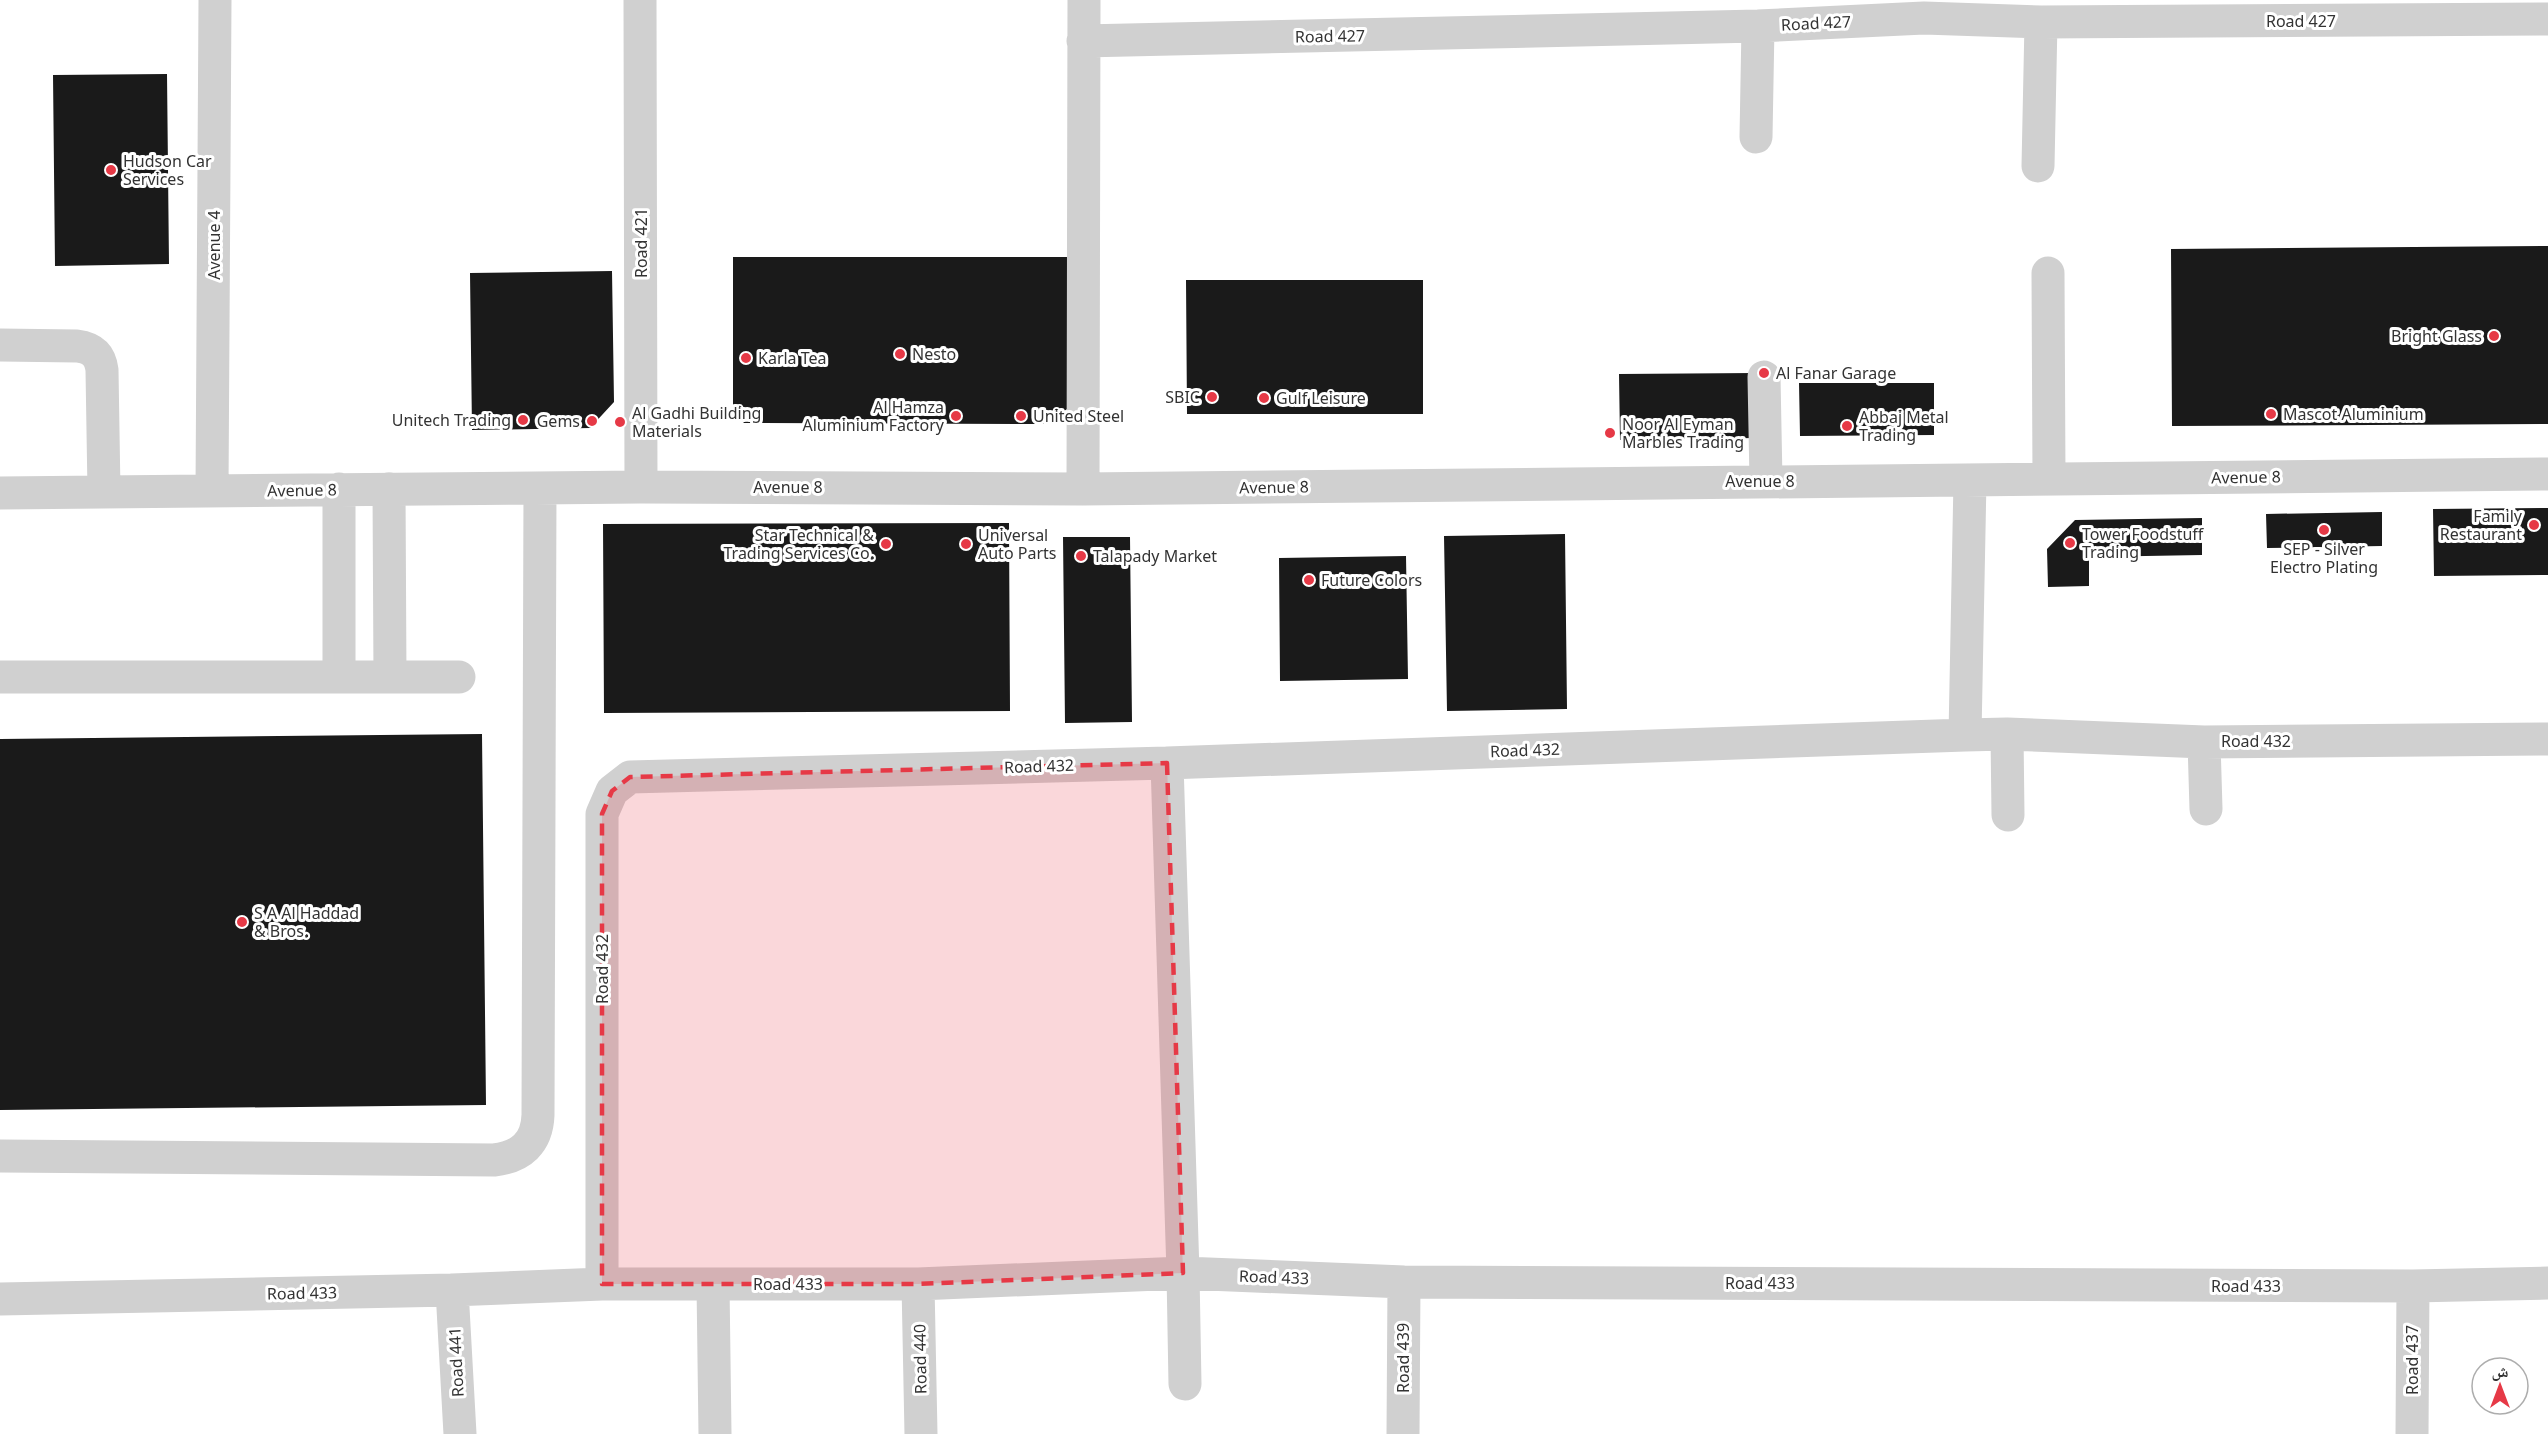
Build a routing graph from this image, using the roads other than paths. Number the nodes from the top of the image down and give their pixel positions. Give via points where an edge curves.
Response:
1 (215, 0) edge
2 (640, 0) edge
3 (1083, 0) edge
4 (1924, 9) edge
5 (2548, 20) edge
6 (2040, 22) junction
7 (1758, 26) junction
8 (1083, 41) junction
9 (1756, 137) dead end
10 (2038, 166) dead end
11 (2048, 273) dead end
12 (0, 345) edge
13 (1764, 377) dead end
14 (2548, 474) edge
15 (2049, 479) junction
16 (1970, 480) junction
17 (1766, 481) junction
18 (641, 487) junction
19 (540, 488) junction
20 (339, 489) junction
21 (389, 489) junction
22 (1083, 489) junction
23 (212, 490) junction
24 (104, 492) junction
25 (0, 493) edge
26 (0, 677) edge
27 (339, 677) junction
28 (390, 677) junction
29 (459, 677) dead end
30 (1989, 735) junction
31 (2548, 740) edge
32 (2204, 742) junction
33 (1167, 763) junction
34 (2206, 808) dead end
35 (2002, 815) dead end
36 (0, 1156) edge
37 (1174, 1274) junction
38 (1404, 1282) junction
39 (2548, 1283) edge
40 (602, 1284) junction
41 (713, 1284) junction
42 (918, 1284) junction
43 (2413, 1286) junction
44 (452, 1290) junction
45 (0, 1299) edge
46 (1176, 1384) dead end
47 (460, 1434) edge
48 (715, 1434) edge
49 (921, 1434) edge
50 (1403, 1434) edge
51 (2412, 1434) edge

1 - 23 street, Avenue 4
2 - 18 street, Road 421
3 - 8 street
4 - 6 street, Road 427
4 - 7 street, Road 427
5 - 6 street, Road 427
6 - 10 street
7 - 8 street, Road 427
7 - 9 street
8 - 22 street
11 - 15 street
12 - 24 street via 87,347 101,360
13 - 17 street
14 - 15 street, Avenue 8
15 - 16 street, Avenue 8
16 - 17 street, Avenue 8
16 - 30 street
17 - 22 street, Avenue 8
18 - 19 street, Avenue 8
18 - 22 street, Avenue 8
19 - 21 street, Avenue 8
19 - 36 street via 538,1115 531,1142 521,1152 494,1160
20 - 21 street, Avenue 8
20 - 23 street, Avenue 8
20 - 27 street
21 - 28 street
23 - 24 street, Avenue 8
24 - 25 street, Avenue 8
26 - 27 street
27 - 28 street
28 - 29 street
30 - 32 street, Road 432
30 - 33 street, Road 432
30 - 35 street
31 - 32 street, Road 432
32 - 34 street
33 - 37 street
33 - 40 street, Road 432 via 630,777 612,791 602,814
37 - 38 street, Road 433
37 - 42 street, Road 433
37 - 46 street
38 - 43 street, Road 433
38 - 50 street, Road 439
39 - 43 street, Road 433
40 - 41 street, Road 433
40 - 44 street, Road 433
41 - 42 street, Road 433
41 - 48 street
42 - 49 street, Road 440
43 - 51 street, Road 437
44 - 45 street, Road 433
44 - 47 street, Road 441

